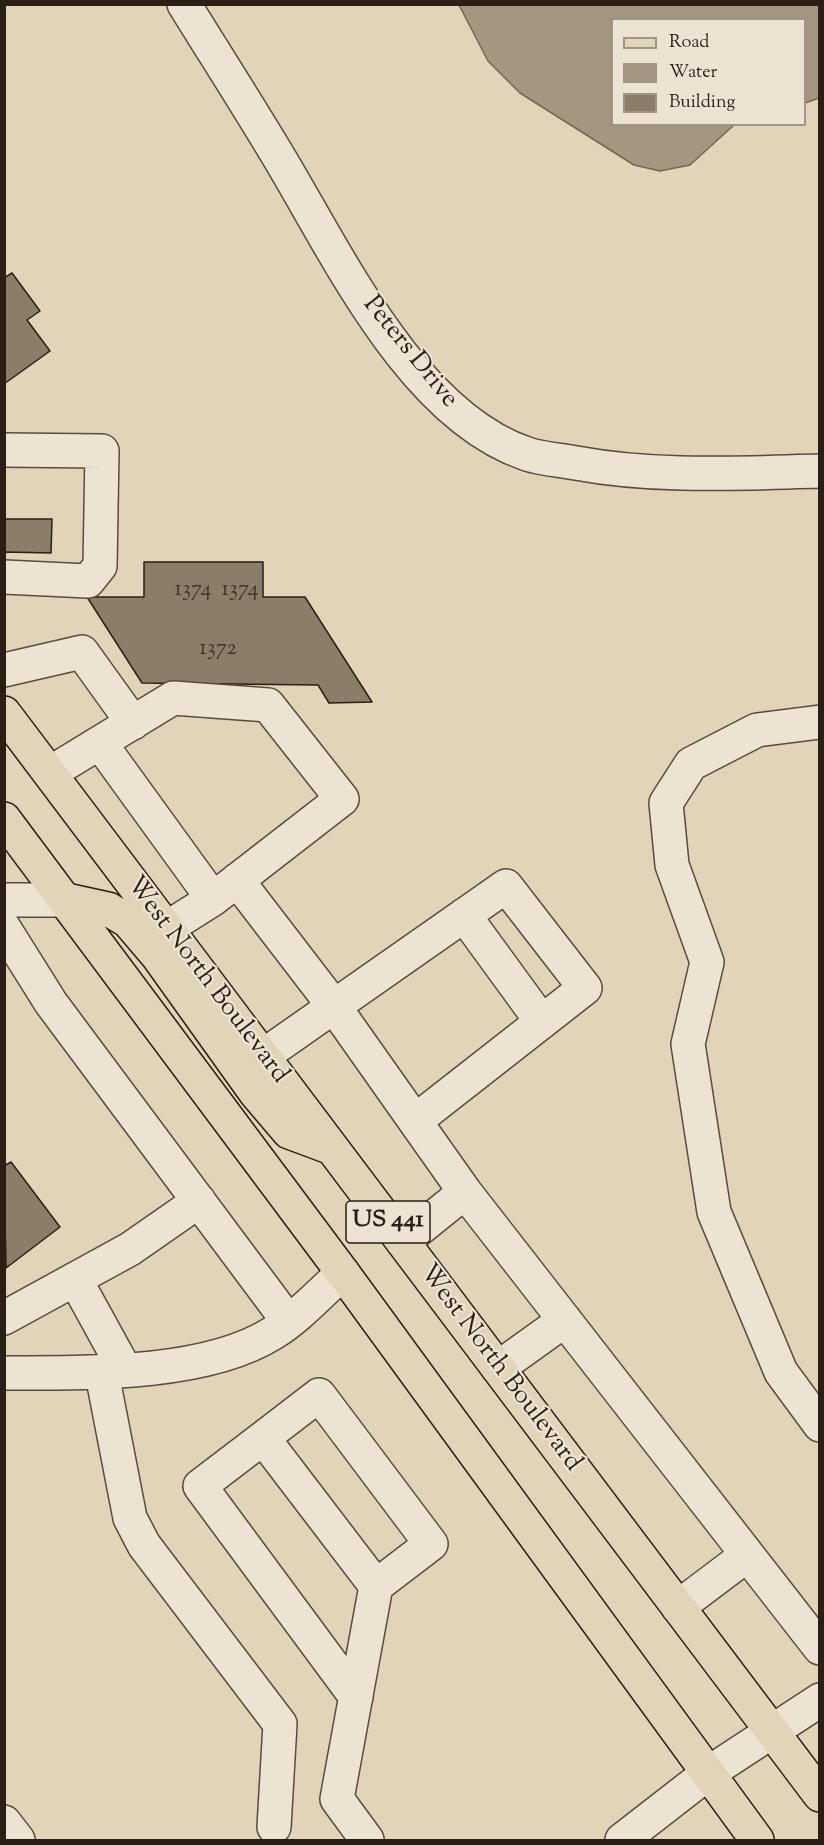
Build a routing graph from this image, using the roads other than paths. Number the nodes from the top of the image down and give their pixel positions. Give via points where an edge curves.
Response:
1 (184, 4) edge
2 (4, 450) edge
3 (819, 471) edge
4 (4, 578) edge
5 (4, 670) edge
6 (4, 713) edge
7 (819, 722) edge
8 (132, 723) junction
9 (100, 743) junction
10 (50, 773) junction
11 (4, 819) edge
12 (225, 890) junction
13 (4, 900) edge
14 (67, 900) junction
15 (464, 915) junction
16 (4, 928) edge
17 (167, 928) junction
18 (333, 1005) junction
19 (542, 1022) junction
20 (263, 1056) junction
21 (415, 1121) junction
22 (332, 1148) junction
23 (465, 1192) junction
24 (199, 1201) junction
25 (403, 1242) junction
26 (343, 1274) junction
27 (75, 1279) junction
28 (4, 1318) edge
29 (565, 1320) junction
30 (288, 1321) junction
31 (498, 1368) junction
32 (114, 1372) junction
33 (4, 1373) edge
34 (819, 1425) edge
35 (263, 1438) junction
36 (747, 1555) junction
37 (376, 1586) junction
38 (678, 1607) junction
39 (819, 1648) edge
40 (356, 1697) junction
41 (819, 1700) edge
42 (772, 1732) junction
43 (707, 1774) junction
44 (819, 1795) edge
45 (4, 1822) edge
46 (270, 1836) edge
47 (18, 1840) edge
48 (367, 1840) edge
49 (622, 1840) edge
50 (757, 1840) edge

1 - 3 street, Peters Drive via 383,328 435,392 466,420 499,443 529,455 605,468 678,475
2 - 4 street via 102,451 100,566 88,581
5 - 8 street via 82,652
6 - 10 main road, West North Boulevard / US 441
7 - 34 street via 757,730 691,764 666,803 672,865 707,962 688,1044 714,1212 781,1372
8 - 9 street
8 - 12 street via 173,698 268,705 342,799
9 - 10 street
9 - 12 street
10 - 17 main road, West North Boulevard / US 441
11 - 14 main road, US 441
12 - 17 street
12 - 18 street
13 - 14 street
14 - 22 main road via 108,909 128,921 289,1132
14 - 26 main road, US 441
15 - 18 street
15 - 19 street
15 - 19 street via 506,886 585,988
16 - 24 street via 51,1004
17 - 20 main road, West North Boulevard / US 441
18 - 20 street
18 - 21 street
19 - 21 street
20 - 22 main road, West North Boulevard / US 441
21 - 23 street
22 - 25 main road, West North Boulevard / US 441
23 - 25 street
23 - 29 street
24 - 27 street via 130,1249
24 - 30 street
25 - 31 main road, West North Boulevard / US 441
26 - 30 street
26 - 43 main road, US 441
27 - 28 street
27 - 32 street
29 - 31 street
29 - 36 street
30 - 32 street via 244,1348 207,1359
31 - 38 main road, West North Boulevard / US 441
32 - 33 street
32 - 46 street via 130,1518 139,1536 280,1724
35 - 37 street
35 - 37 street via 319,1395 431,1544
35 - 40 street via 200,1486
36 - 38 street
36 - 39 street
37 - 40 street
38 - 42 main road, West North Boulevard / US 441
40 - 48 street via 338,1799
41 - 42 street
42 - 43 street
42 - 44 main road, West North Boulevard / US 441
43 - 49 street
43 - 50 main road, US 441
45 - 47 street

